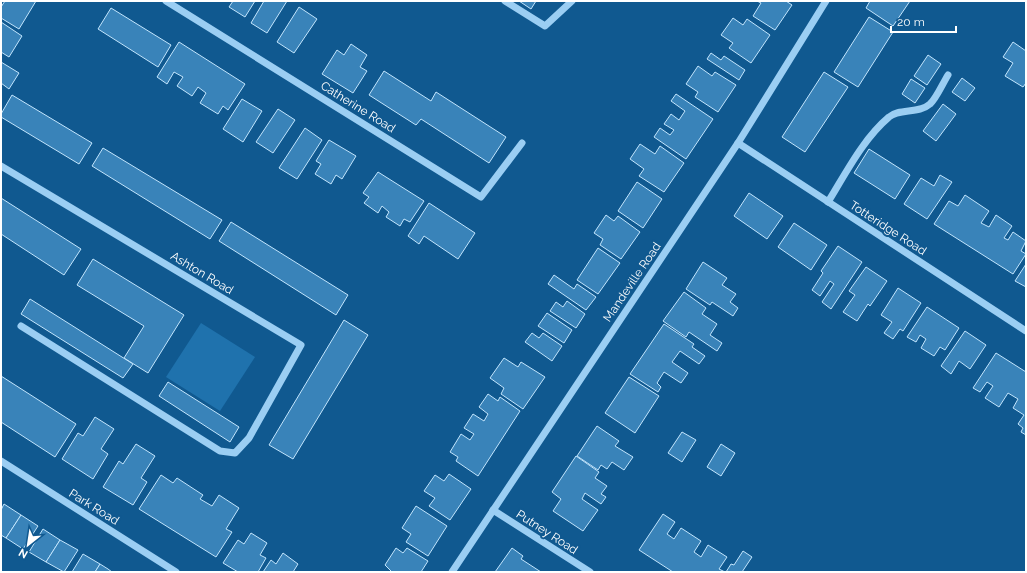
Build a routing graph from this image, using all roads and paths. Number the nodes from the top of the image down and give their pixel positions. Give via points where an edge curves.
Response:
1 (166, 1) edge
2 (505, 1) edge
3 (572, 1) edge
4 (826, 1) edge
5 (948, 75) dead end
6 (522, 143) dead end
7 (738, 143) junction
8 (1, 166) edge
9 (828, 202) junction
10 (21, 326) dead end
11 (1026, 331) edge
12 (1, 461) edge
13 (493, 510) junction
14 (176, 572) edge
15 (452, 572) edge
16 (590, 572) edge

1 - 6 street, Catherine Road via 481,197
2 - 3 street via 545,26
4 - 7 street, Mandeville Road
5 - 9 street via 930,104 917,110 891,115 877,128
7 - 9 street, Totteridge Road
7 - 13 street, Mandeville Road
8 - 10 street, Ashton Road via 301,346 249,438 235,453 220,451
9 - 11 street, Totteridge Road
12 - 14 street, Park Road
13 - 15 street, Mandeville Road
13 - 16 street, Putney Road

